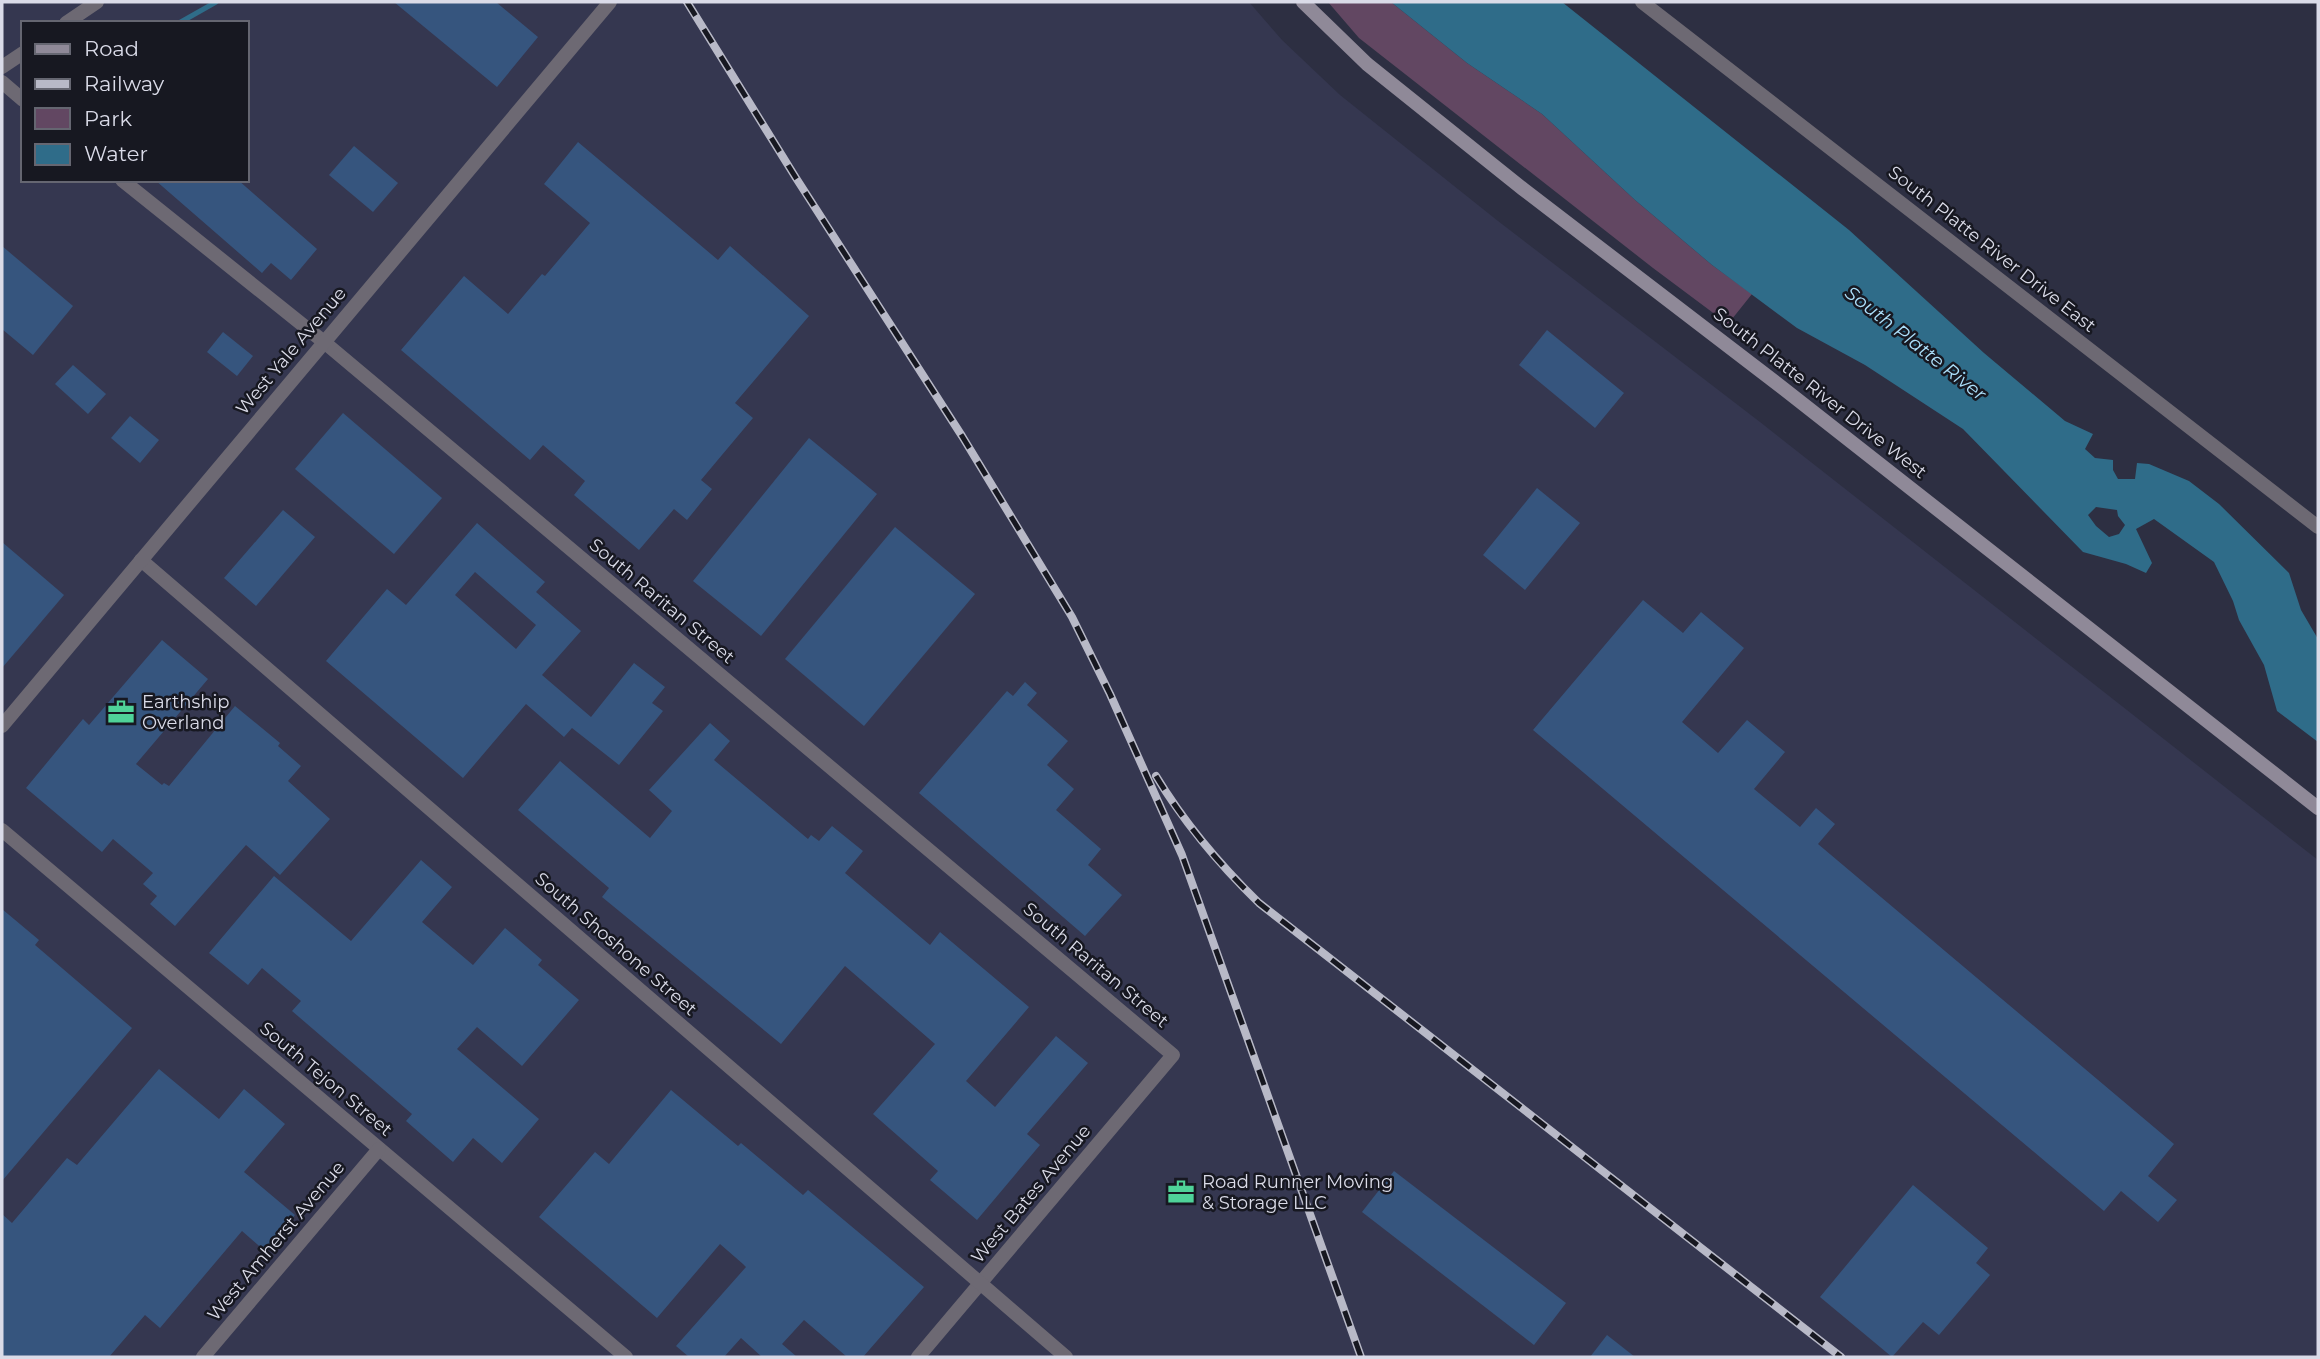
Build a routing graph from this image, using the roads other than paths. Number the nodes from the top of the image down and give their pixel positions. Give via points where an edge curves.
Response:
1 (97, 2) edge
2 (610, 2) edge
3 (1303, 2) edge
4 (1642, 2) edge
5 (69, 21) edge
6 (21, 53) edge
7 (2, 67) edge
8 (2, 82) edge
9 (21, 98) edge
10 (124, 182) edge
11 (324, 342) junction
12 (2318, 527) edge
13 (141, 560) junction
14 (2, 726) edge
15 (2318, 808) edge
16 (2, 830) edge
17 (1173, 1055) joint
18 (379, 1149) junction
19 (980, 1283) junction
20 (203, 1357) edge
21 (626, 1357) edge
22 (918, 1357) edge
23 (1066, 1357) edge

1 - 5 street
2 - 11 street, West Yale Avenue
3 - 15 street, South Platte River Drive West via 1367,64 1523,189
4 - 12 street, South Platte River Drive East
6 - 7 street
8 - 9 street
10 - 11 street, South Raritan Street
11 - 13 street, West Yale Avenue
11 - 17 street, South Raritan Street
13 - 14 street, West Yale Avenue
13 - 19 street, South Shoshone Street
16 - 18 street, South Tejon Street
17 - 19 street, West Bates Avenue
18 - 20 street, West Amherst Avenue
18 - 21 street, South Tejon Street
19 - 22 street, West Bates Avenue
19 - 23 street, South Shoshone Street

